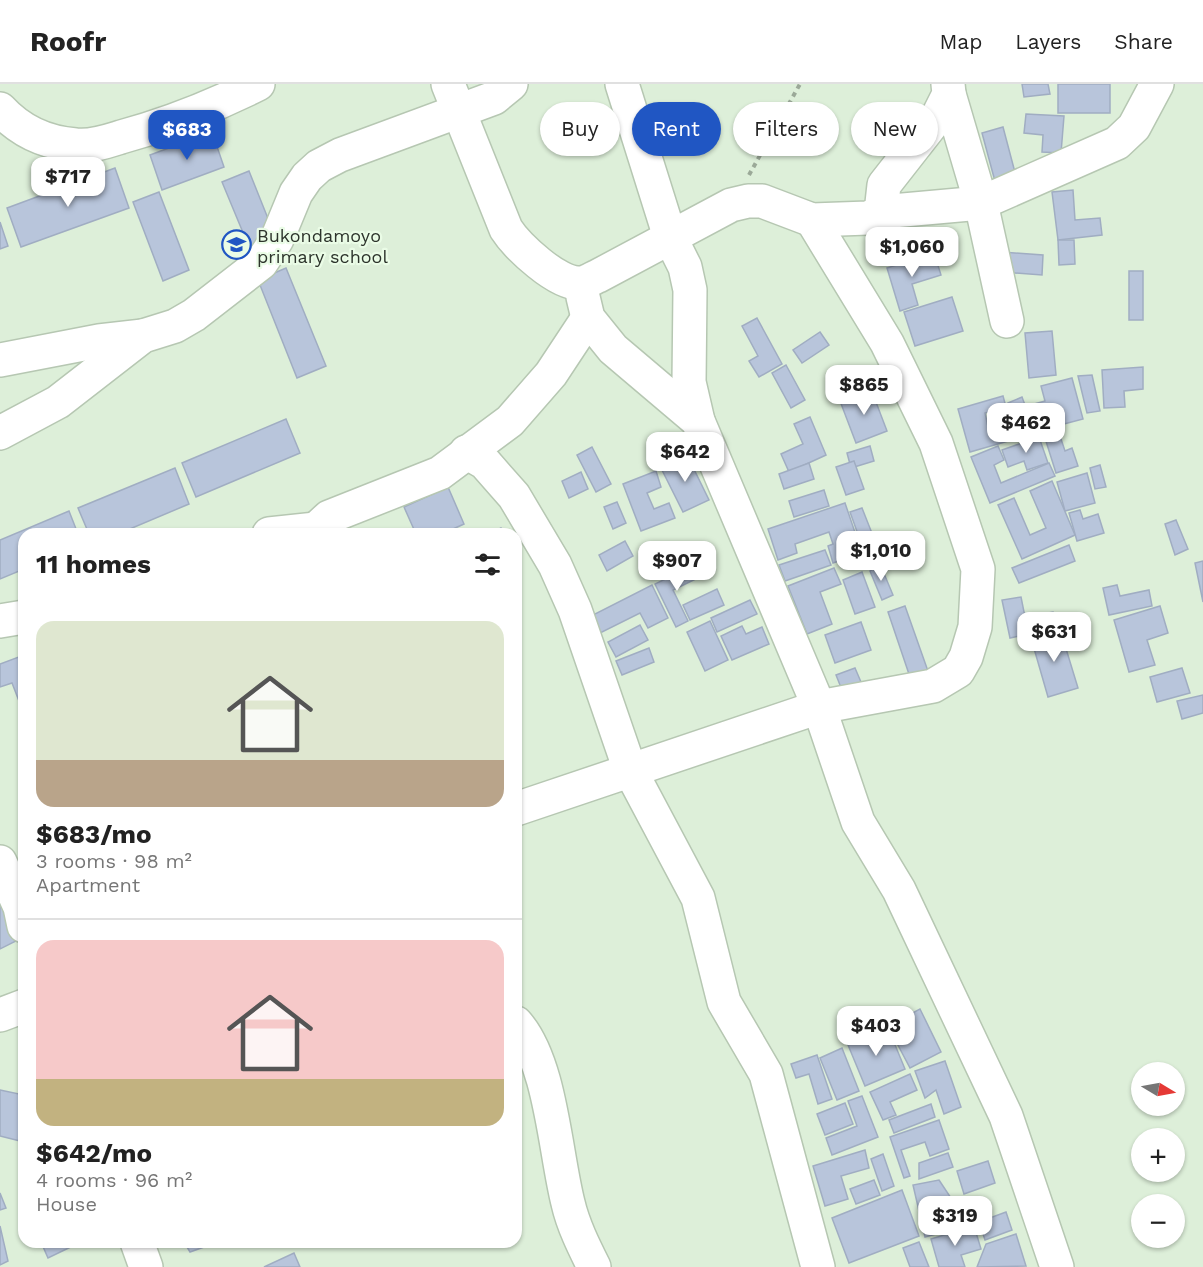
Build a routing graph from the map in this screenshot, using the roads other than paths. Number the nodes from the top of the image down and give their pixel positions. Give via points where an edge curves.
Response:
1 (258, 84) edge
2 (510, 84) edge
3 (622, 84) edge
4 (1157, 84) edge
5 (949, 89) edge
6 (455, 97) edge
7 (0, 109) edge
8 (981, 202) junction
9 (881, 212) junction
10 (812, 220) junction
11 (670, 237) junction
12 (580, 283) junction
13 (588, 318) junction
14 (1007, 321) dead end
15 (143, 336) junction
16 (0, 360) edge
17 (698, 421) junction
18 (0, 433) edge
19 (466, 452) junction
20 (318, 528) edge
21 (18, 618) edge
22 (0, 621) edge
23 (819, 707) junction
24 (630, 770) junction
25 (522, 807) edge
26 (0, 862) edge
27 (18, 902) edge
28 (18, 1008) edge
29 (0, 1015) edge
30 (522, 1034) edge
31 (139, 1248) edge
32 (146, 1267) edge
33 (594, 1267) edge
34 (818, 1267) edge
35 (1057, 1267) edge

1 - 7 street via 210,108 140,132 78,146 25,132
2 - 6 street via 494,98
3 - 11 street
4 - 8 street via 1134,127 1117,142
5 - 8 street
5 - 9 street via 938,116 884,185
6 - 12 street via 514,241 523,252 567,280
6 - 15 street via 319,166 296,193 277,239 261,263 194,315
8 - 9 street
8 - 14 street
9 - 10 street via 868,218
10 - 11 street via 762,201 748,201 731,205
10 - 23 street via 909,383 936,443 978,569 975,627 958,671 933,686
11 - 12 street
11 - 17 street via 685,267 690,290 689,382
12 - 13 street
13 - 17 street via 613,349
13 - 19 street via 530,400 510,421
15 - 16 street
15 - 18 street via 58,402
17 - 23 street
19 - 20 street via 440,473 345,509
19 - 24 street via 485,463 514,496 555,565 575,610
21 - 22 street
23 - 24 street
23 - 35 street via 858,822 899,891 1006,1116
24 - 25 street
24 - 34 street via 698,898 724,1002 766,1074
26 - 27 street
28 - 29 street
30 - 33 street via 536,1058 548,1103 568,1206
31 - 32 street

